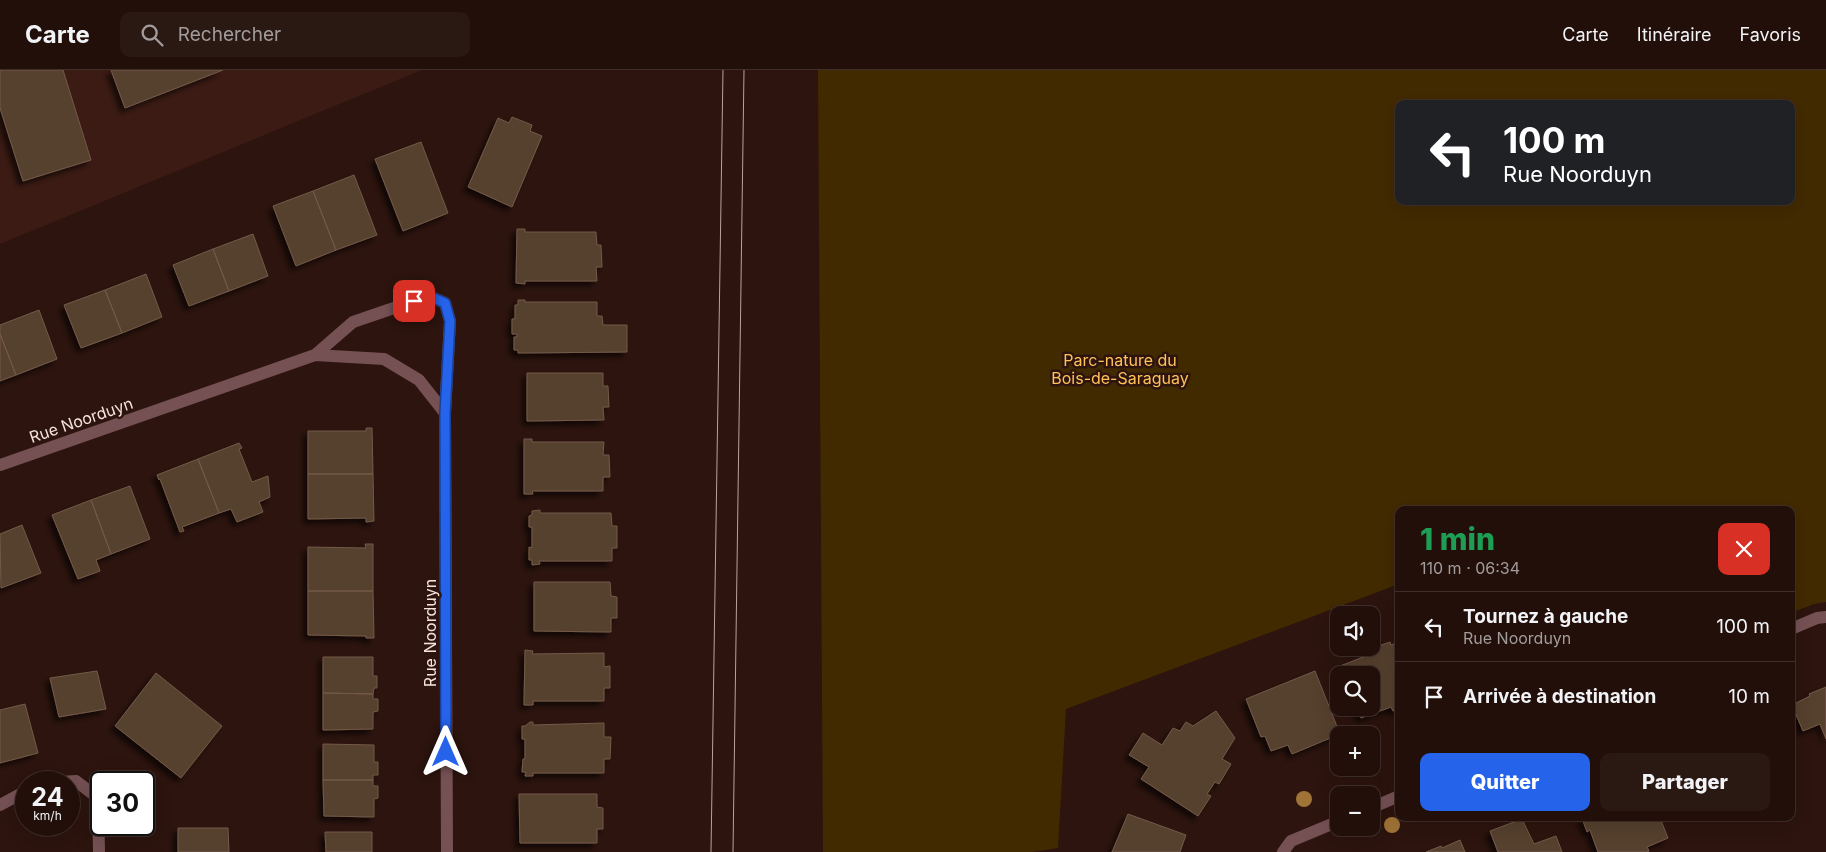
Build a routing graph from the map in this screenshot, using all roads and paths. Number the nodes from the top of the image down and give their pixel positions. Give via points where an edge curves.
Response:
1 (315, 355) junction
2 (445, 413) junction
3 (0, 465) edge
4 (1826, 617) edge
5 (1795, 627) edge
6 (80, 783) edge
7 (15, 798) edge
8 (1395, 798) edge
9 (1380, 804) edge
10 (0, 805) edge
11 (1330, 825) edge
12 (99, 852) edge
13 (447, 852) edge
14 (1283, 852) edge

1 - 2 street, Rue Noorduyn via 384,359 419,380
1 - 2 street, Rue Noorduyn via 352,322 429,296 445,303 450,321
1 - 3 street, Rue Noorduyn
2 - 13 street, Rue Noorduyn
4 - 5 street
6 - 12 street via 98,798
7 - 10 street
8 - 9 street
11 - 14 street via 1291,841

